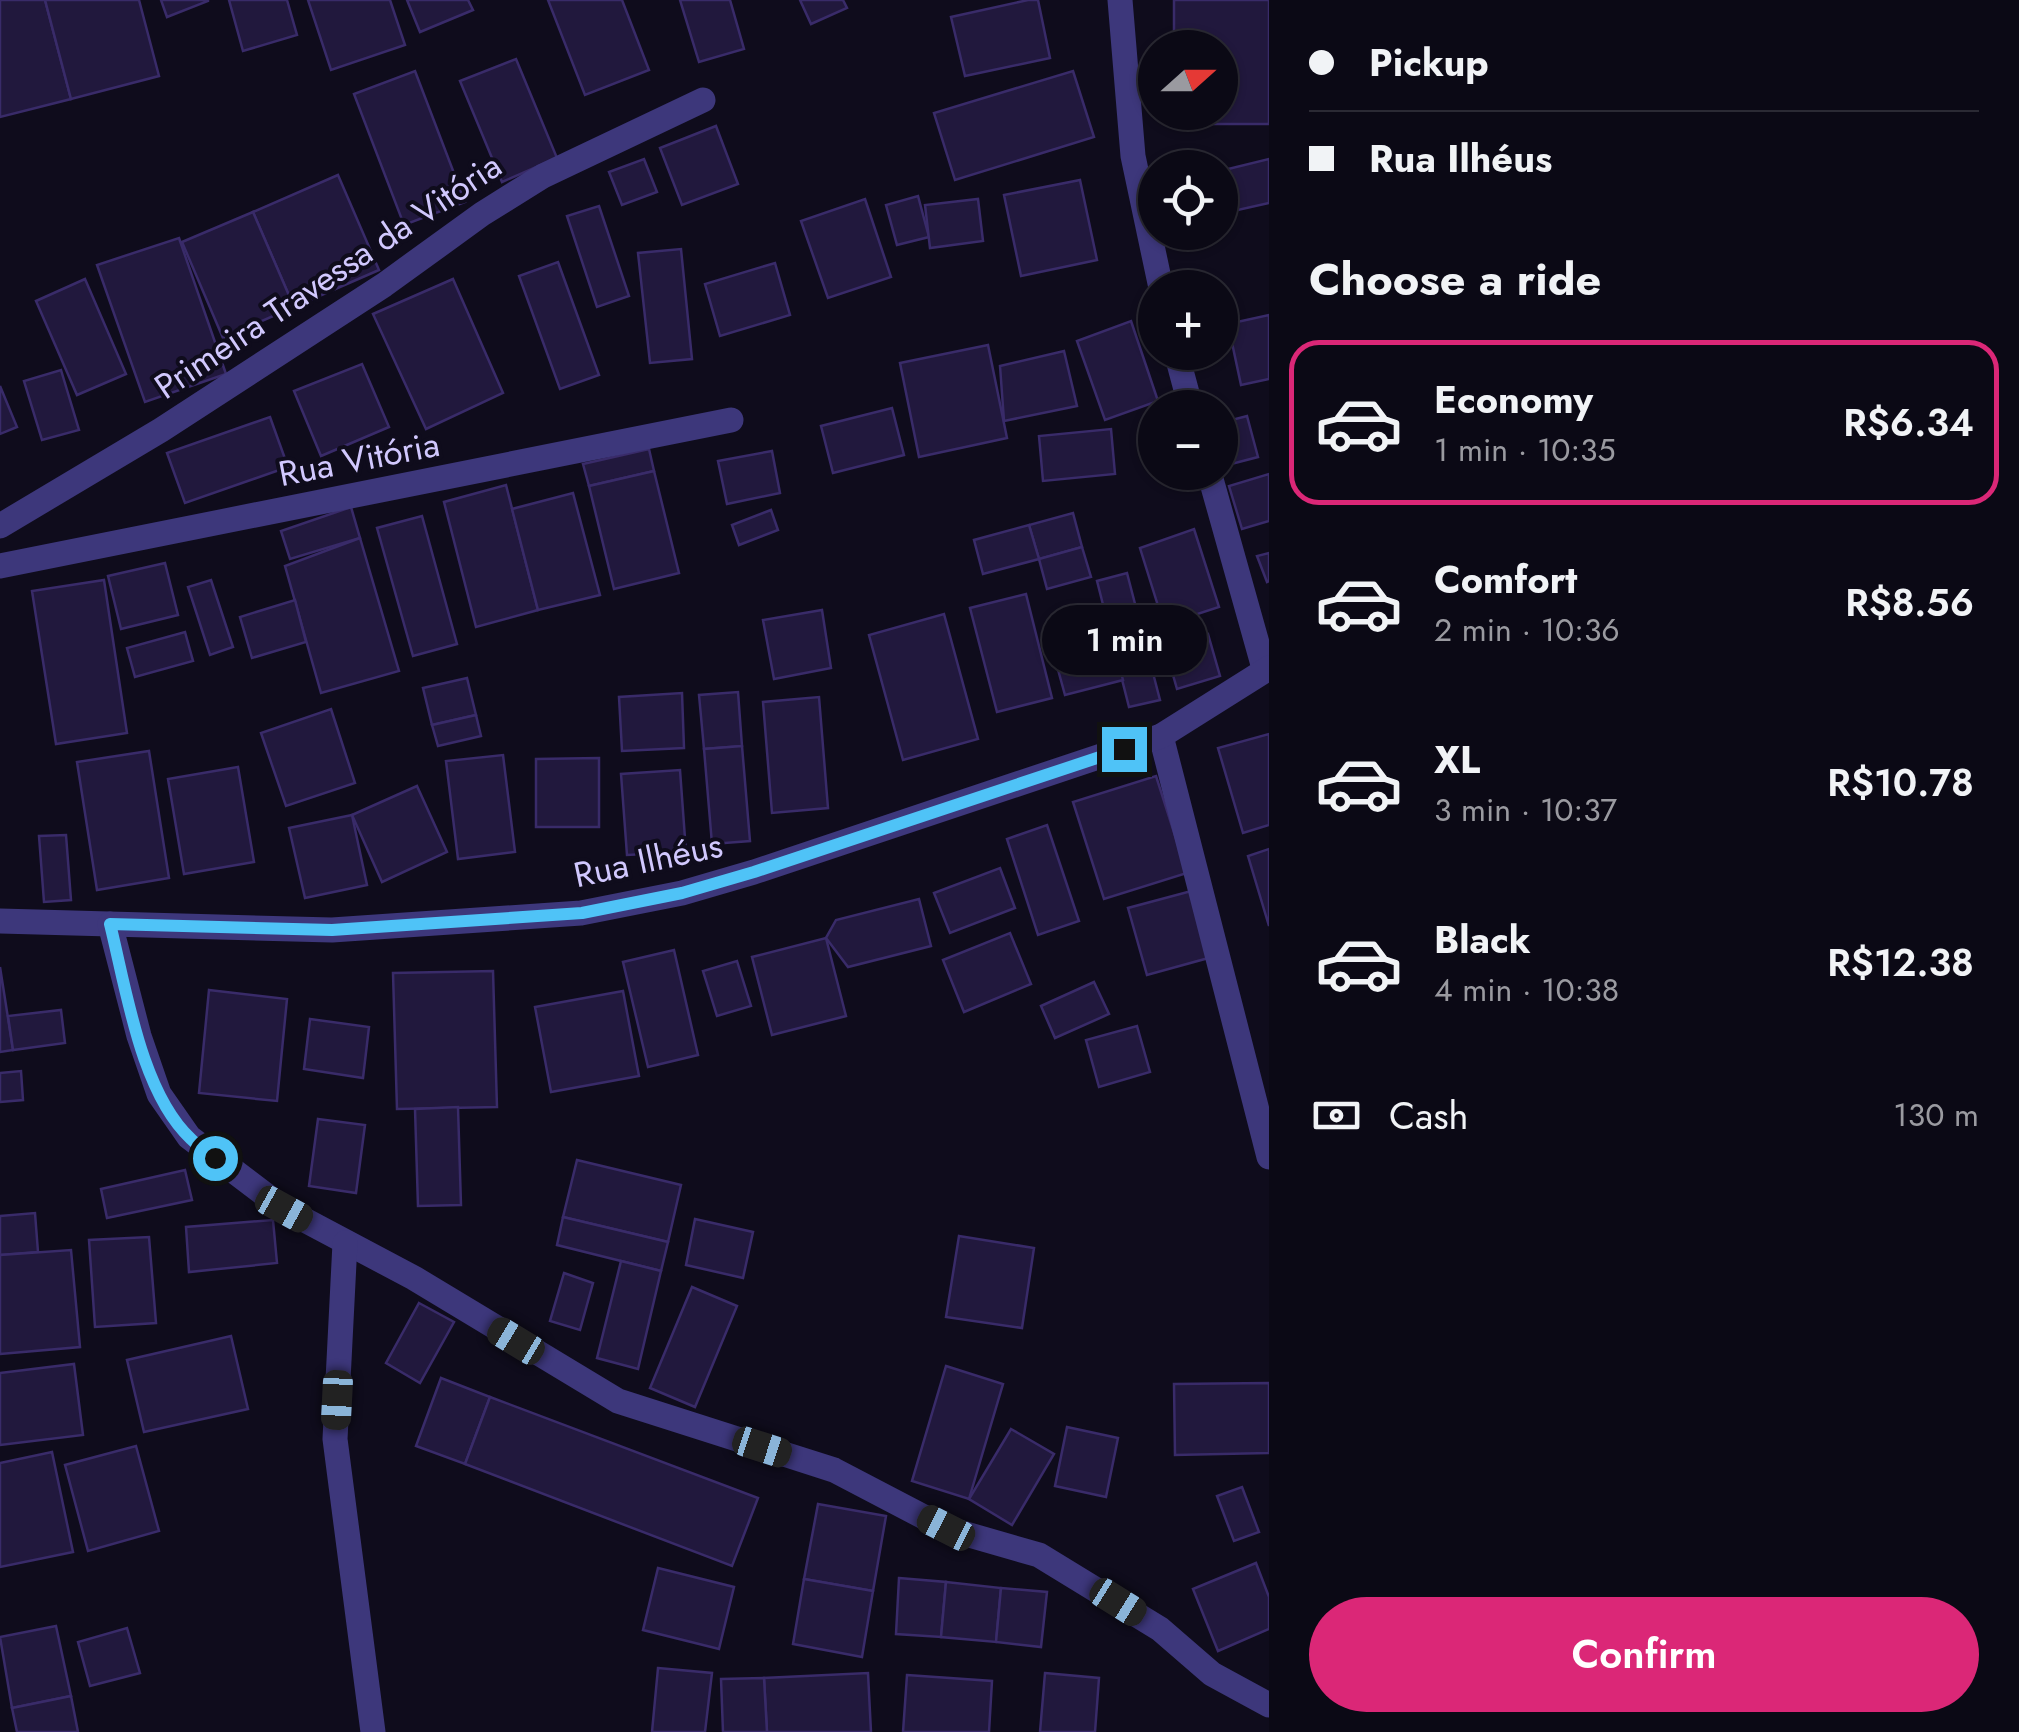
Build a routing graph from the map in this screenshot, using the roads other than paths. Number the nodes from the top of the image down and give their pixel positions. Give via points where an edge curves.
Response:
1 (1120, 0) edge
2 (704, 100) dead end
3 (1157, 270) edge
4 (731, 420) dead end
5 (1214, 490) edge
6 (0, 526) edge
7 (0, 566) edge
8 (1267, 668) edge
9 (1161, 736) junction
10 (0, 921) edge
11 (110, 924) junction
12 (1269, 1157) edge
13 (345, 1243) junction
14 (1269, 1704) edge
15 (372, 1732) edge

1 - 3 street via 1133,156
2 - 6 street, Primeira Travessa da Vitória via 543,176 384,285
4 - 7 street, Rua Vitória
5 - 8 street
8 - 9 street, Rua Ilhéus
9 - 11 street, Rua Ilhéus via 754,872 582,913 332,930
9 - 12 street
10 - 11 street, Rua Ilhéus
11 - 13 street via 158,1094 188,1138 284,1209
13 - 14 street via 618,1400 834,1470 946,1528 1039,1555 1160,1629 1212,1674
13 - 15 street via 335,1440

